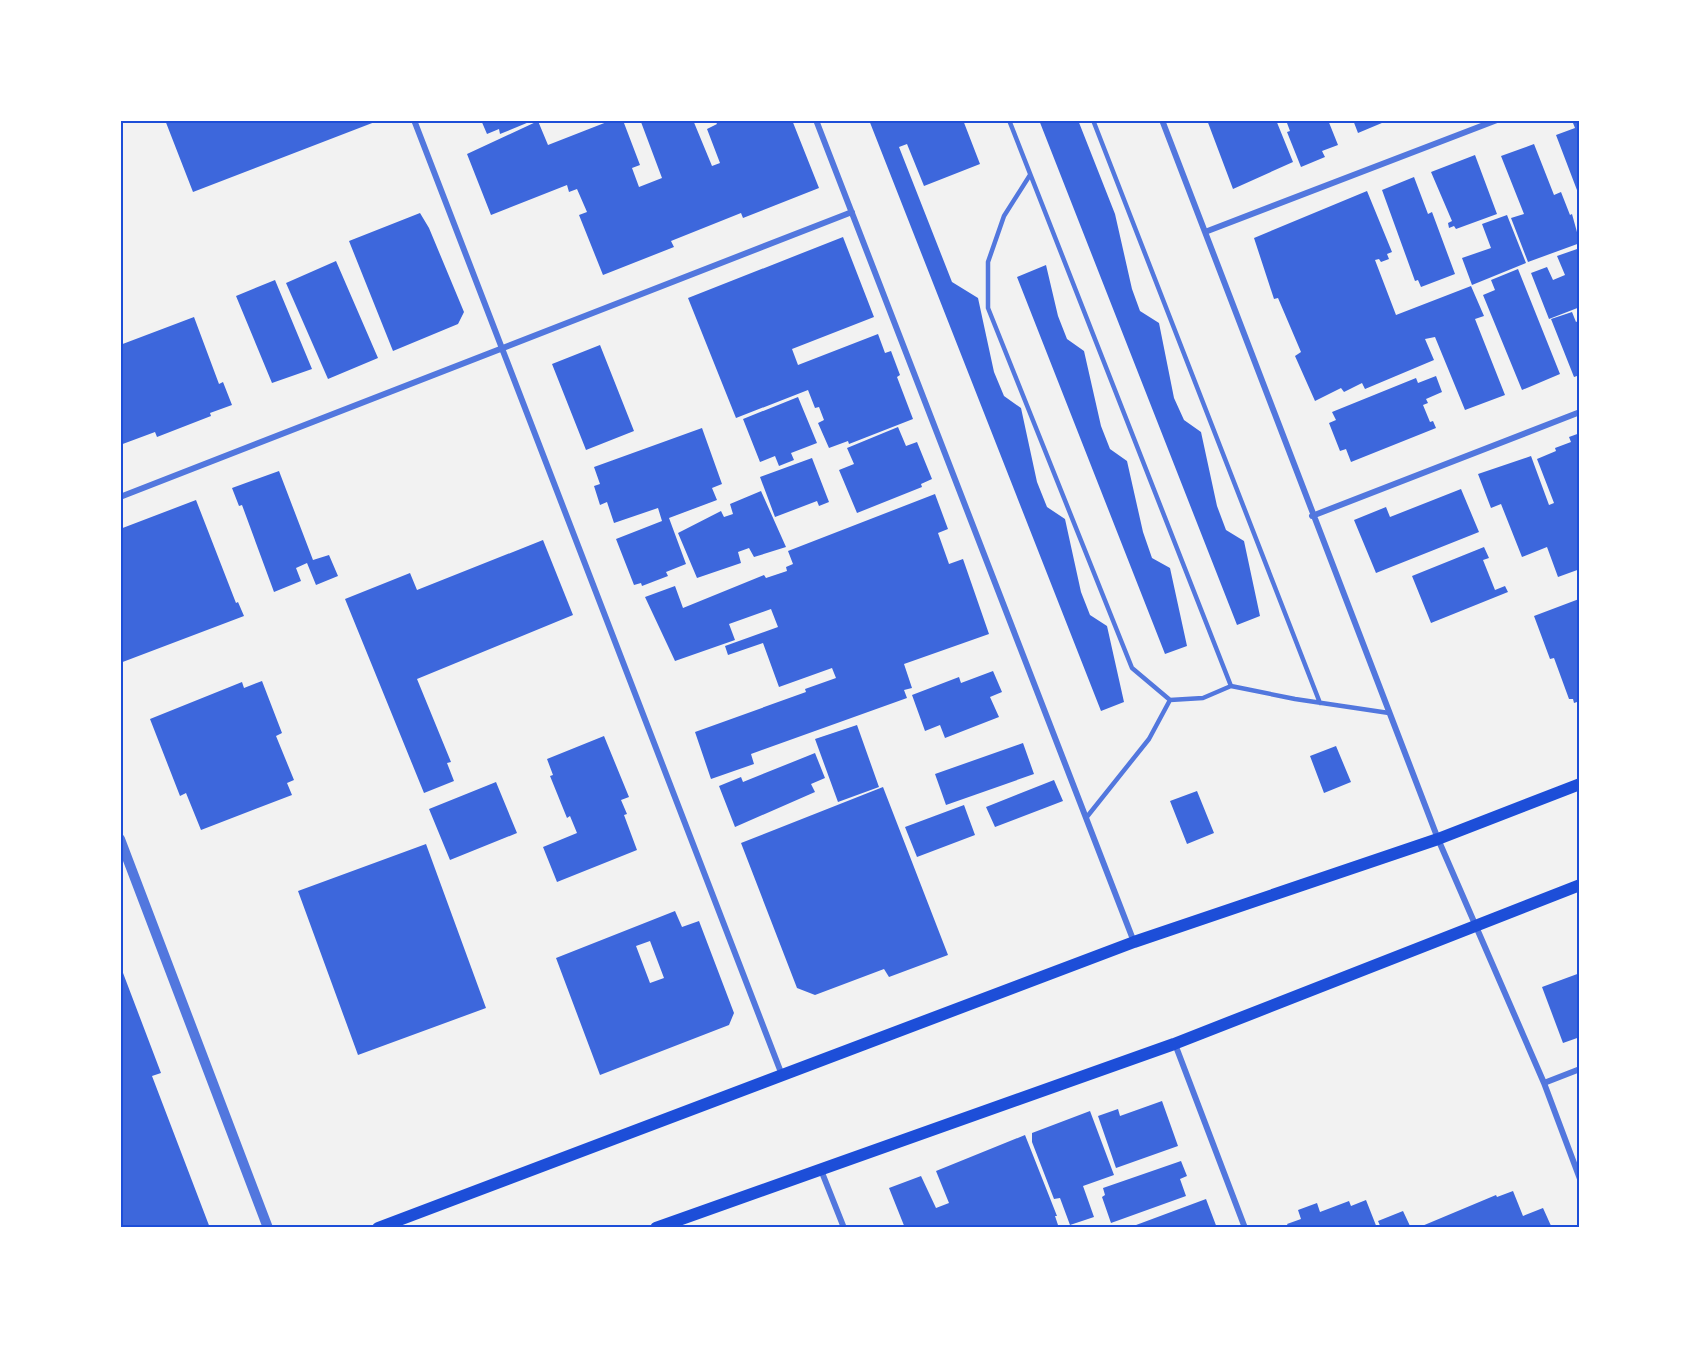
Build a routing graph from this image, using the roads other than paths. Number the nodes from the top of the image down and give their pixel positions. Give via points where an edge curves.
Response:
1 (414, 120) edge
2 (816, 120) edge
3 (1009, 120) edge
4 (1093, 120) edge
5 (1162, 120) edge
6 (1497, 120) edge
7 (1030, 175) junction
8 (852, 212) junction
9 (1204, 232) junction
10 (502, 347) junction
11 (1580, 412) edge
12 (120, 497) edge
13 (1312, 516) junction
14 (1231, 686) junction
15 (1170, 700) junction
16 (1320, 703) junction
17 (1389, 712) junction
18 (1580, 784) edge
19 (1086, 818) junction
20 (120, 839) edge
21 (1438, 839) junction
22 (1580, 885) edge
23 (1477, 925) junction
24 (1134, 942) junction
25 (1174, 1044) junction
26 (1580, 1069) edge
27 (782, 1075) junction
28 (1544, 1083) junction
29 (821, 1170) junction
30 (1580, 1179) edge
31 (268, 1228) edge
32 (378, 1228) edge
33 (656, 1228) edge
34 (844, 1228) edge
35 (1245, 1228) edge

1 - 10 street
2 - 8 street
3 - 7 lane
4 - 16 lane
5 - 9 street
6 - 9 street
7 - 14 lane
7 - 15 lane via 1004,216 988,262 988,308 1132,668
8 - 10 street
8 - 19 street
9 - 13 street
10 - 12 street
10 - 27 street
11 - 13 street
13 - 17 street
14 - 15 lane via 1203,698
14 - 16 lane
15 - 19 lane via 1149,739
16 - 17 lane
17 - 21 street
18 - 21 main road
19 - 24 street
20 - 31 street
21 - 23 street
21 - 24 main road
22 - 23 main road
23 - 25 main road
23 - 28 street
24 - 27 main road
25 - 29 main road
25 - 35 street
26 - 28 street
27 - 32 main road
28 - 30 street
29 - 33 main road
29 - 34 street

